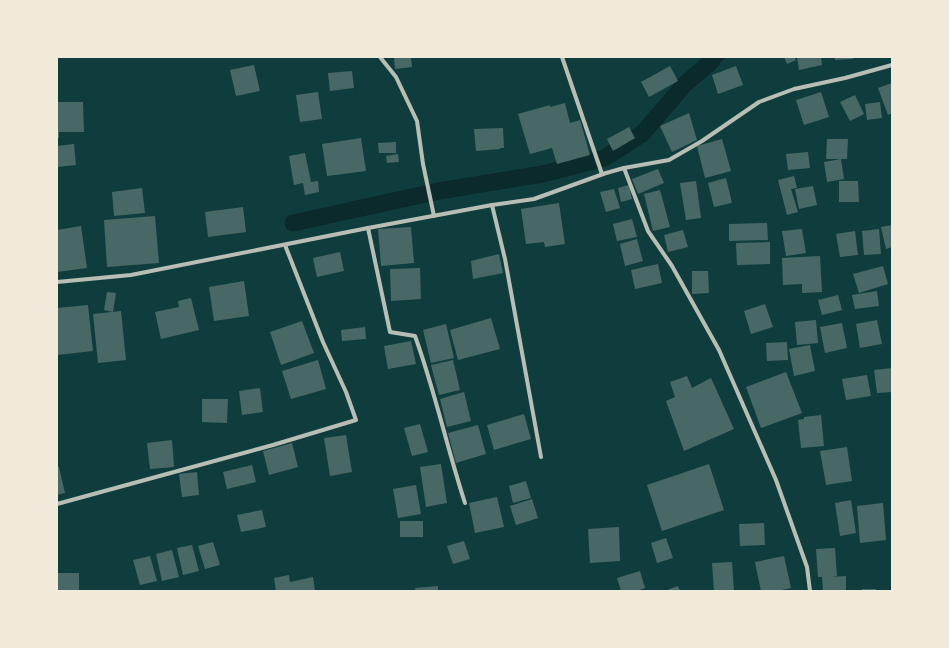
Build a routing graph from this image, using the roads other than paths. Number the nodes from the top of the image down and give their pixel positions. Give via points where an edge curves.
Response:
1 (380, 57) edge
2 (562, 57) edge
3 (892, 65) edge
4 (624, 168) junction
5 (602, 174) junction
6 (492, 205) junction
7 (434, 216) junction
8 (368, 228) junction
9 (285, 245) junction
10 (57, 282) edge
11 (541, 457) dead end
12 (465, 503) dead end
13 (57, 504) edge
14 (810, 591) edge

1 - 7 street via 396,77 417,121
2 - 5 street
3 - 4 street via 794,89 759,102 669,160
4 - 5 street
4 - 14 street via 648,231 672,266 719,350 776,480 807,567
5 - 6 street via 534,199
6 - 7 street
6 - 11 street via 505,259
7 - 8 street
8 - 9 street
8 - 12 street via 390,332 415,336
9 - 10 street via 131,275
9 - 13 street via 356,420

